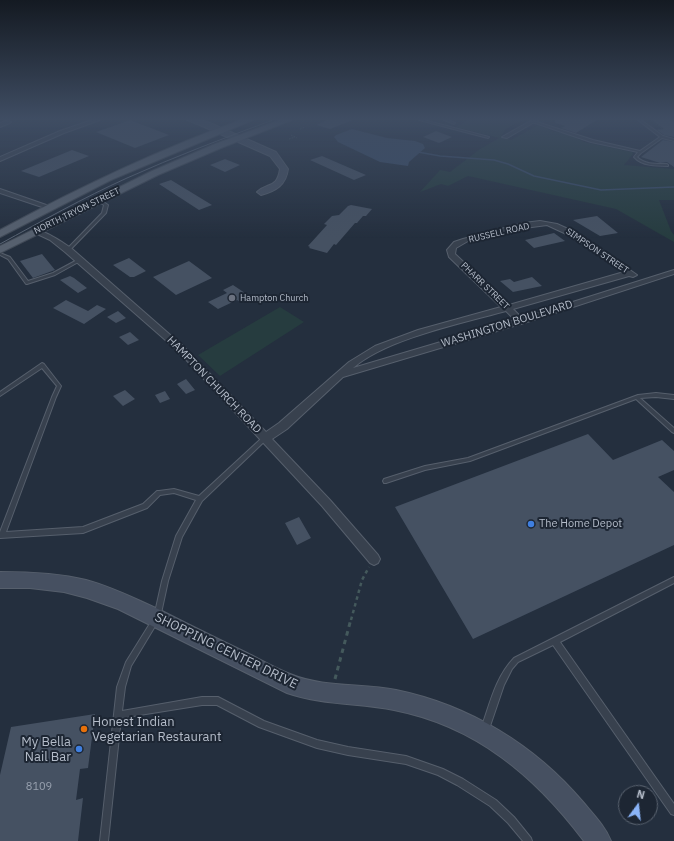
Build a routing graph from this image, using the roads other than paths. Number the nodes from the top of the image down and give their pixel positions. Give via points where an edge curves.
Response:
1 (149, 159) edge
2 (187, 159) edge
3 (274, 159) edge
4 (636, 159) edge
5 (667, 165) dead end
6 (0, 191) edge
7 (261, 192) dead end
8 (98, 200) junction
9 (50, 208) junction
10 (551, 223) joint
11 (36, 232) junction
12 (0, 234) edge
13 (0, 250) edge
14 (68, 250) junction
15 (451, 250) joint
16 (0, 254) edge
17 (80, 260) junction
18 (674, 272) edge
19 (630, 273) junction
20 (643, 282) junction
21 (508, 308) junction
22 (521, 321) junction
23 (340, 375) junction
24 (0, 394) edge
25 (674, 397) edge
26 (637, 398) junction
27 (674, 431) edge
28 (265, 438) junction
29 (386, 481) dead end
30 (200, 499) junction
31 (1, 535) edge
32 (374, 559) road end
33 (0, 580) edge
34 (674, 580) edge
35 (157, 618) junction
36 (555, 641) junction
37 (118, 715) junction
38 (484, 734) junction
39 (674, 811) edge
40 (104, 841) edge
41 (528, 841) edge
42 (599, 841) edge

1 - 9 main road, NORTH TRYON STREET
2 - 8 main road, NORTH TRYON STREET
3 - 7 street via 284,169 282,180 276,187
4 - 5 lane
6 - 9 street
8 - 11 main road, NORTH TRYON STREET
8 - 14 lane via 106,205 104,213
9 - 12 main road, NORTH TRYON STREET
10 - 15 street, RUSSELL ROAD via 478,237 456,244
10 - 19 street, SIMPSON STREET via 560,226
11 - 13 main road, NORTH TRYON STREET
11 - 14 street, HAMPTON CHURCH ROAD via 52,238
14 - 17 street, HAMPTON CHURCH ROAD
15 - 21 street, PHARR STREET via 452,255
16 - 17 lane via 9,258 27,283 54,274
17 - 28 street, HAMPTON CHURCH ROAD via 181,349
18 - 20 street, WASHINGTON BOULEVARD
19 - 20 street, SIMPSON STREET
19 - 21 street, WASHINGTON BOULEVARD
20 - 22 street, WASHINGTON BOULEVARD
21 - 22 street, PHARR STREET
21 - 23 street, WASHINGTON BOULEVARD via 400,339 366,355
22 - 23 street, WASHINGTON BOULEVARD
23 - 28 street, WASHINGTON BOULEVARD
24 - 31 lane via 42,365 59,386
25 - 26 lane via 650,395
26 - 27 lane
26 - 29 lane via 468,460 425,468
28 - 30 lane
28 - 32 street, HAMPTON CHURCH ROAD
30 - 31 lane via 174,491 159,493 145,506 83,530
30 - 35 lane via 179,536
33 - 35 street, SHOPPING CENTER DRIVE via 48,582 87,589
34 - 36 lane
35 - 37 lane via 124,671
35 - 38 street, SHOPPING CENTER DRIVE via 288,683 312,691 409,703 443,714
36 - 38 lane via 516,660 511,666 502,680
36 - 39 lane
37 - 40 lane
37 - 41 lane via 202,700 218,701 262,724 317,744 406,760 440,772 493,803
38 - 42 street, SHOPPING CENTER DRIVE via 508,748 550,783

